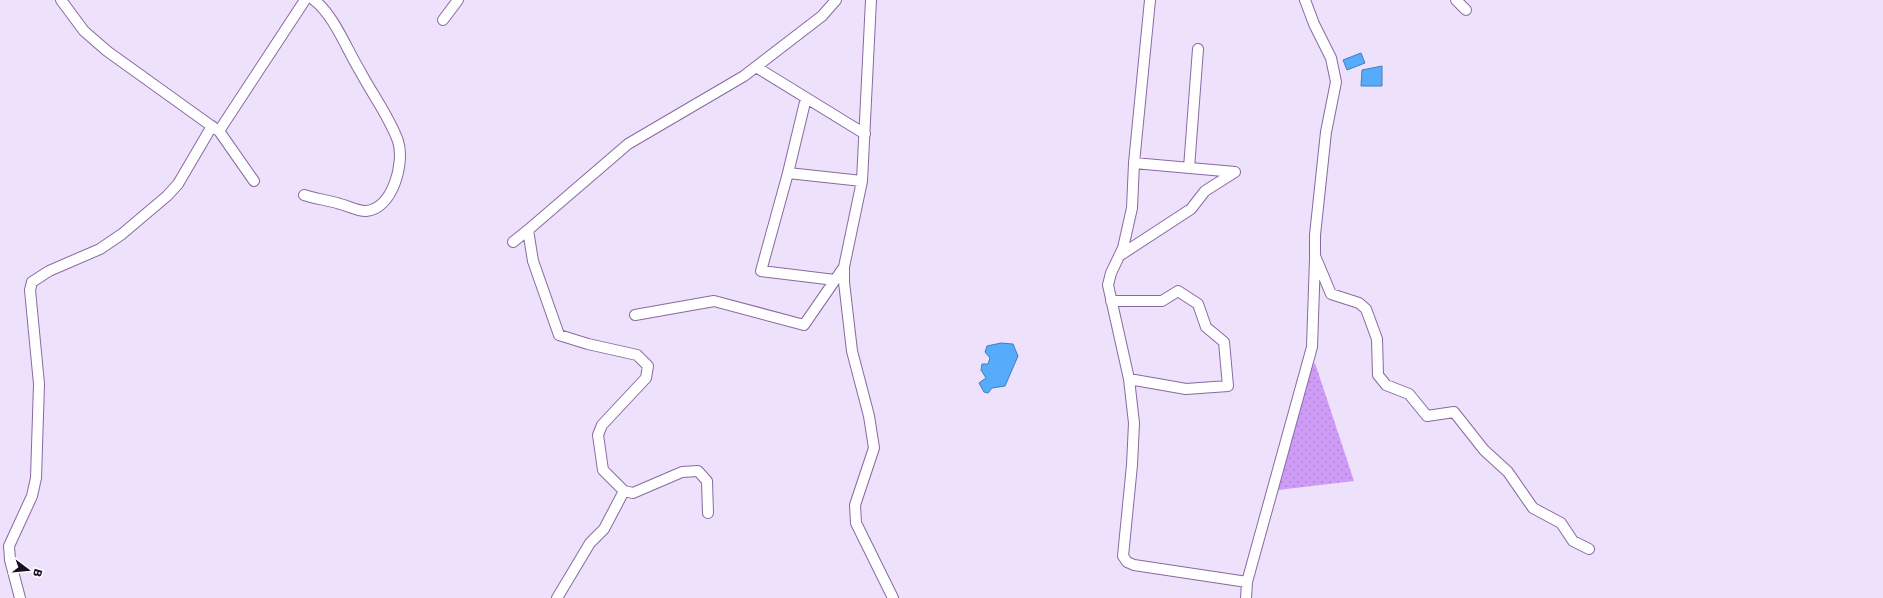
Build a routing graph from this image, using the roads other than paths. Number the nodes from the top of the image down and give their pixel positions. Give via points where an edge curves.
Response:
1 (61, 0) edge
2 (305, 0) edge
3 (314, 0) edge
4 (458, 0) edge
5 (836, 0) edge
6 (871, 0) edge
7 (1150, 0) edge
8 (1305, 0) edge
9 (1456, 0) edge
10 (1466, 10) dead end
11 (443, 20) dead end
12 (1198, 49) dead end
13 (756, 68) junction
14 (806, 98) junction
15 (215, 128) junction
16 (865, 134) junction
17 (1134, 163) junction
18 (1188, 168) junction
19 (788, 173) junction
20 (254, 181) dead end
21 (862, 181) junction
22 (304, 195) dead end
23 (528, 230) junction
24 (513, 242) dead end
25 (1118, 256) junction
26 (1315, 256) junction
27 (844, 267) junction
28 (835, 280) junction
29 (1111, 301) junction
30 (635, 315) dead end
31 (1128, 379) junction
32 (624, 492) junction
33 (708, 513) dead end
34 (1588, 549) dead end
35 (1247, 582) junction
36 (20, 598) edge
37 (557, 598) edge
38 (893, 598) edge
39 (1246, 598) edge

1 - 15 street via 84,31 107,51
2 - 15 street
3 - 22 street via 331,19 392,128 398,141 400,159 394,185 384,200 367,211
4 - 11 street
5 - 13 street via 822,16
6 - 16 street
7 - 17 street
8 - 26 street via 1331,58 1336,82 1326,132 1314,235
9 - 10 street
12 - 18 street
13 - 14 street
13 - 23 street via 628,144
14 - 16 street
14 - 19 street
15 - 20 street
15 - 36 street via 178,184 122,234 106,245 32,282 30,290 39,384 36,478 32,496 9,546
16 - 21 street
17 - 18 street
17 - 25 street via 1132,208 1128,230
18 - 25 street via 1235,172 1205,191 1191,209
19 - 21 street
19 - 28 street via 761,271
21 - 27 street
23 - 24 street
23 - 32 street via 533,261 559,335 637,355 648,366 646,378 602,425 598,435 603,470
25 - 29 street via 1108,285
26 - 34 street via 1331,294 1359,303 1366,309 1377,338 1378,375 1386,385 1409,394 1427,416 1454,412 1484,450 1508,472 1533,508 1561,523 1573,541
26 - 35 street via 1312,347
27 - 28 street
27 - 38 street via 852,351 870,416 874,448 855,505 856,524
28 - 30 street via 804,325 714,301
29 - 31 street
29 - 31 street via 1162,301 1178,292 1198,304 1206,327 1224,342 1228,386 1186,389
31 - 35 street via 1134,434 1122,553 1124,558 1134,565
32 - 33 street via 633,493 682,472 698,471 707,481
32 - 37 street via 604,529 590,543
35 - 39 street

